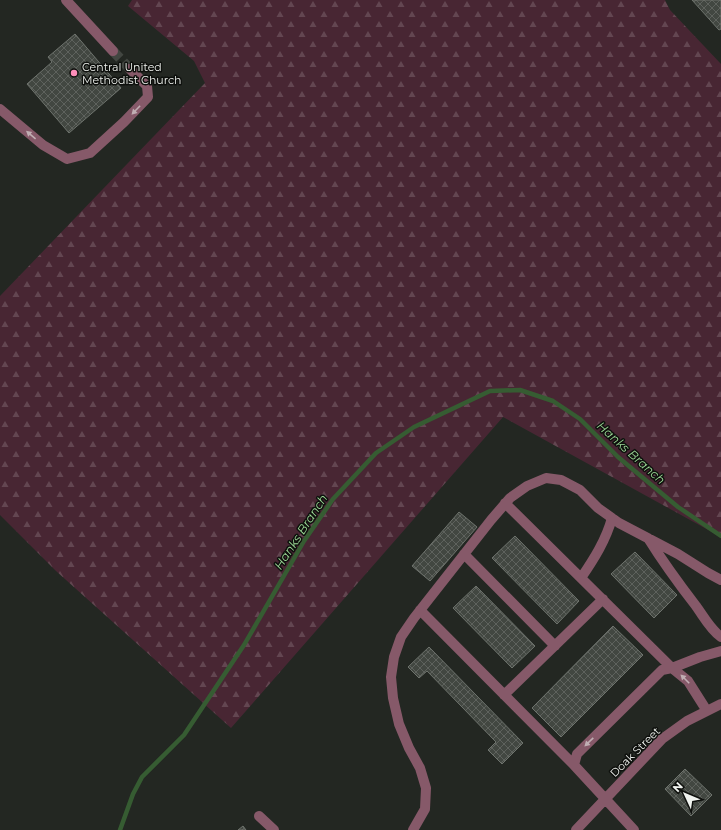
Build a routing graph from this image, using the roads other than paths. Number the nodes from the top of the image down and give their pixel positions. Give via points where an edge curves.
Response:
1 (66, 0) edge
2 (113, 51) tunnel mouth
3 (130, 69) tunnel mouth
4 (0, 109) edge
5 (505, 503) junction
6 (612, 518) junction
7 (647, 537) junction
8 (464, 554) junction
9 (581, 578) junction
10 (721, 580) edge
11 (603, 599) junction
12 (420, 610) junction
13 (721, 637) edge
14 (555, 646) junction
15 (721, 651) edge
16 (672, 668) junction
17 (504, 695) junction
18 (721, 704) edge
19 (707, 711) junction
20 (574, 765) junction
21 (605, 800) junction
22 (260, 816) dead end
23 (274, 830) edge
24 (413, 830) edge
25 (576, 830) edge
26 (634, 830) edge

1 - 2 street
3 -> 4 street via 147,86 148,97 90,153 67,159 43,145
5 - 6 street via 527,486 546,478 561,480 580,490
5 - 8 street
5 - 9 street
6 - 7 street
6 - 9 street via 597,555
7 - 10 street
7 - 13 street via 681,589
8 - 12 street
8 - 14 street
9 - 11 street
11 - 14 street
11 - 16 street
12 - 17 street
12 - 24 street via 401,636 391,677 392,698 399,724 420,768 426,788 425,809
14 - 17 street
15 - 16 street
19 -> 16 street via 688,681
16 -> 20 street via 662,670 577,754
17 - 20 street
18 - 19 street, Doak Street
19 - 21 street, Doak Street via 687,721 662,739
20 - 21 street
21 - 25 street, Doak Street
21 - 26 street
22 - 23 street

